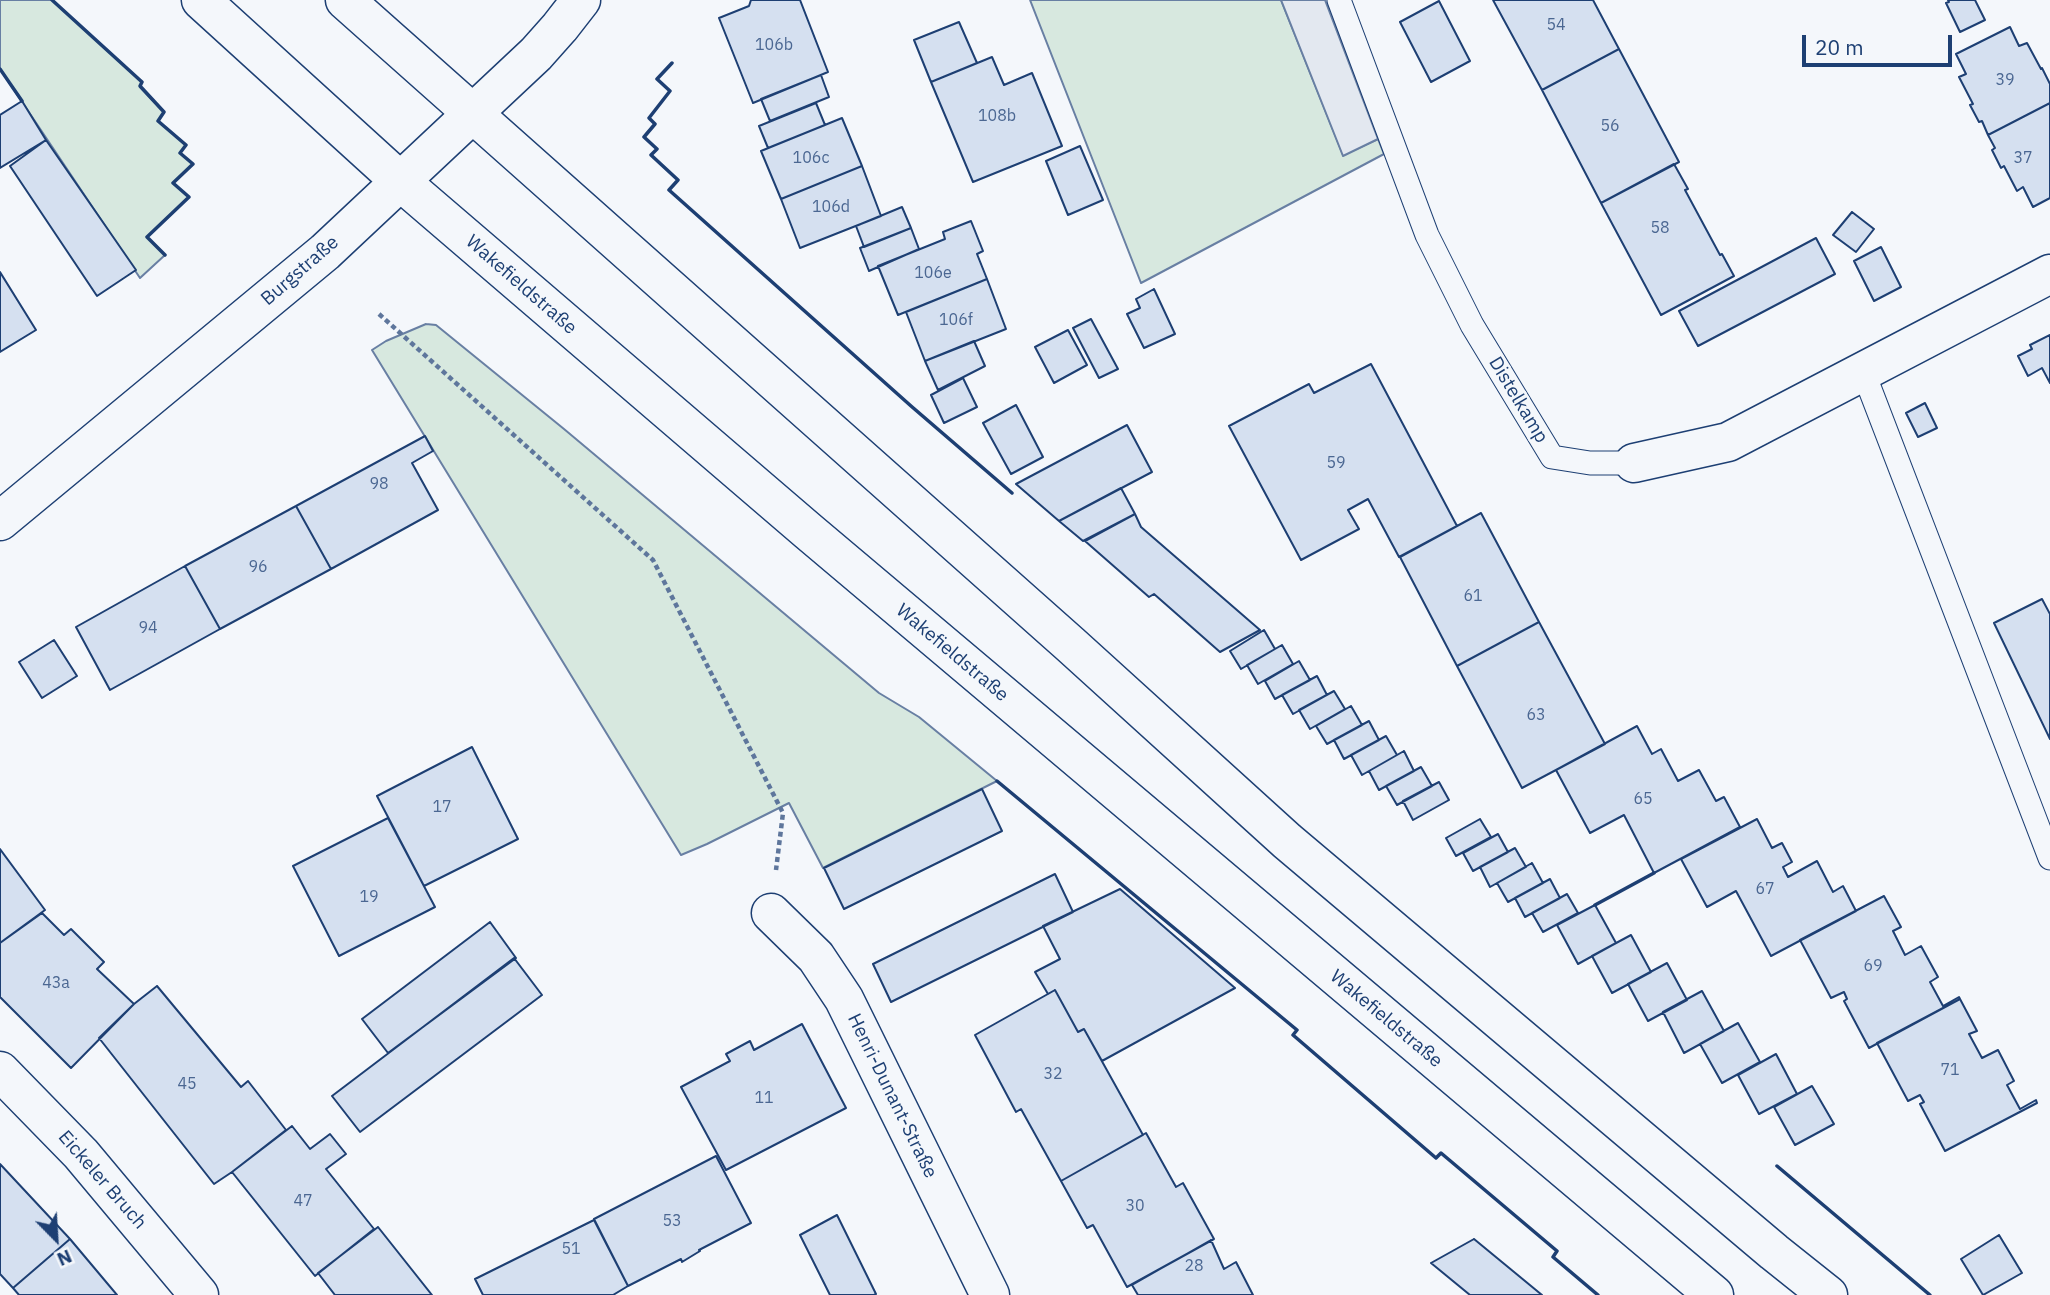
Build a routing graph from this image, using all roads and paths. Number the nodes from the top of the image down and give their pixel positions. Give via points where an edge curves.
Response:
1 (201, 0) edge
2 (345, 0) edge
3 (581, 0) edge
4 (1339, 0) edge
5 (472, 113) junction
6 (400, 181) junction
7 (2050, 274) edge
8 (379, 314) dead end
9 (1863, 371) junction
10 (1634, 463) joint
11 (0, 522) edge
12 (2050, 858) edge
13 (771, 913) joint
14 (0, 1071) edge
15 (199, 1295) edge
16 (990, 1295) edge
17 (1714, 1295) edge
18 (1828, 1295) edge

1 - 6 main road, Wakefieldstraße
2 - 5 main road
3 - 5 main road, Burgstraße via 536,54
4 - 10 lane, Distelkamp via 1427,235 1472,325 1552,457
5 - 6 main road, Burgstraße
5 - 18 main road via 1287,841
6 - 11 main road, Burgstraße via 325,252
6 - 17 main road, Wakefieldstraße
7 - 9 main road, Distelkamp
8 - 13 path via 653,560 783,813
9 - 10 main road, Distelkamp via 1728,442
9 - 12 lane
13 - 16 main road, Henri-Dunant-Straße via 816,957 844,999
14 - 15 main road, Eickeler Bruch via 81,1154

